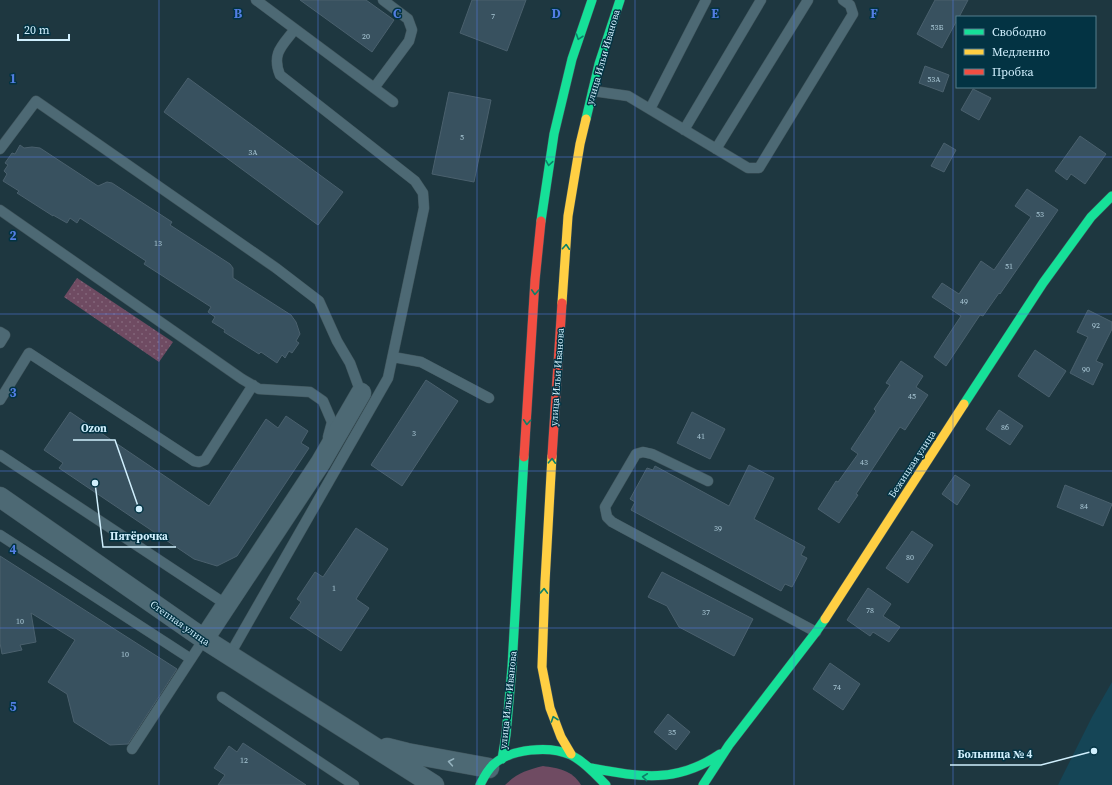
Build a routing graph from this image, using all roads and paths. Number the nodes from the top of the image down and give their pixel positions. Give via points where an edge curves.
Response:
1 (256, 0) edge
2 (383, 0) edge
3 (592, 0) edge
4 (620, 0) edge
5 (706, 0) edge
6 (761, 0) edge
7 (808, 0) edge
8 (843, 0) edge
9 (295, 29) junction
10 (374, 88) junction
11 (593, 91) junction
12 (393, 102) dead end
13 (650, 109) junction
14 (684, 130) junction
15 (716, 149) junction
16 (0, 150) edge
17 (1112, 196) edge
18 (0, 210) edge
19 (0, 332) edge
20 (0, 342) edge
21 (393, 357) junction
22 (253, 385) junction
23 (361, 393) joint
24 (489, 398) dead end
25 (0, 400) edge
26 (0, 455) edge
27 (321, 462) junction
28 (708, 481) dead end
29 (0, 497) edge
30 (0, 535) edge
31 (226, 605) junction
32 (816, 632) junction
33 (204, 639) junction
34 (229, 656) junction
35 (191, 660) junction
36 (222, 697) dead end
37 (365, 742) junction
38 (729, 745) junction
39 (132, 750) dead end
40 (571, 754) junction
41 (591, 768) junction
42 (490, 771) edge
43 (354, 785) edge
44 (434, 785) edge
45 (606, 785) edge
46 (703, 785) edge

1 - 9 lane
2 - 10 lane via 408,19 412,30 408,41
3 -> 42 main road, улица Ильи Иванова via 572,59 554,134 542,212 535,280 506,735
4 - 11 main road, улица Ильи Иванова
5 - 13 lane
6 - 14 lane
7 - 15 lane
8 - 15 lane via 850,5 854,14 759,168 748,168
9 - 10 lane
9 - 21 lane via 277,54 276,66 280,74 415,181 423,193 424,208
10 - 12 lane
11 - 13 lane via 628,96
40 -> 11 main road, улица Ильи Иванова via 561,738 550,708 542,667 558,351 568,216 580,144
13 - 14 lane
14 - 15 lane
16 - 23 lane via 36,101 276,268 319,302 350,363
17 - 32 main road, Бежицкая улица via 1091,217 1042,283
18 - 22 lane
19 - 20 lane via 5,335
21 - 24 lane via 421,362
21 - 34 lane via 388,378
22 - 25 lane via 204,460 199,462 29,353
22 - 27 lane via 259,388 310,392 323,401 332,422
23 - 27 street
26 - 31 lane
27 - 31 street
28 - 32 lane via 652,454 636,454 605,506 607,517
29 - 33 street, Степная улица
30 - 35 lane
31 - 33 street
32 - 38 main road, Бежицкая улица
33 - 34 street, Степная улица
33 - 35 lane
34 - 37 street, Степная улица
35 - 39 lane
36 - 43 lane
42 -> 37 street
37 - 44 street, Степная улица
38 -> 41 main road via 710,763 681,776 656,778
38 - 46 main road
40 - 41 main road
40 - 42 main road via 546,748 512,753
41 - 45 main road

